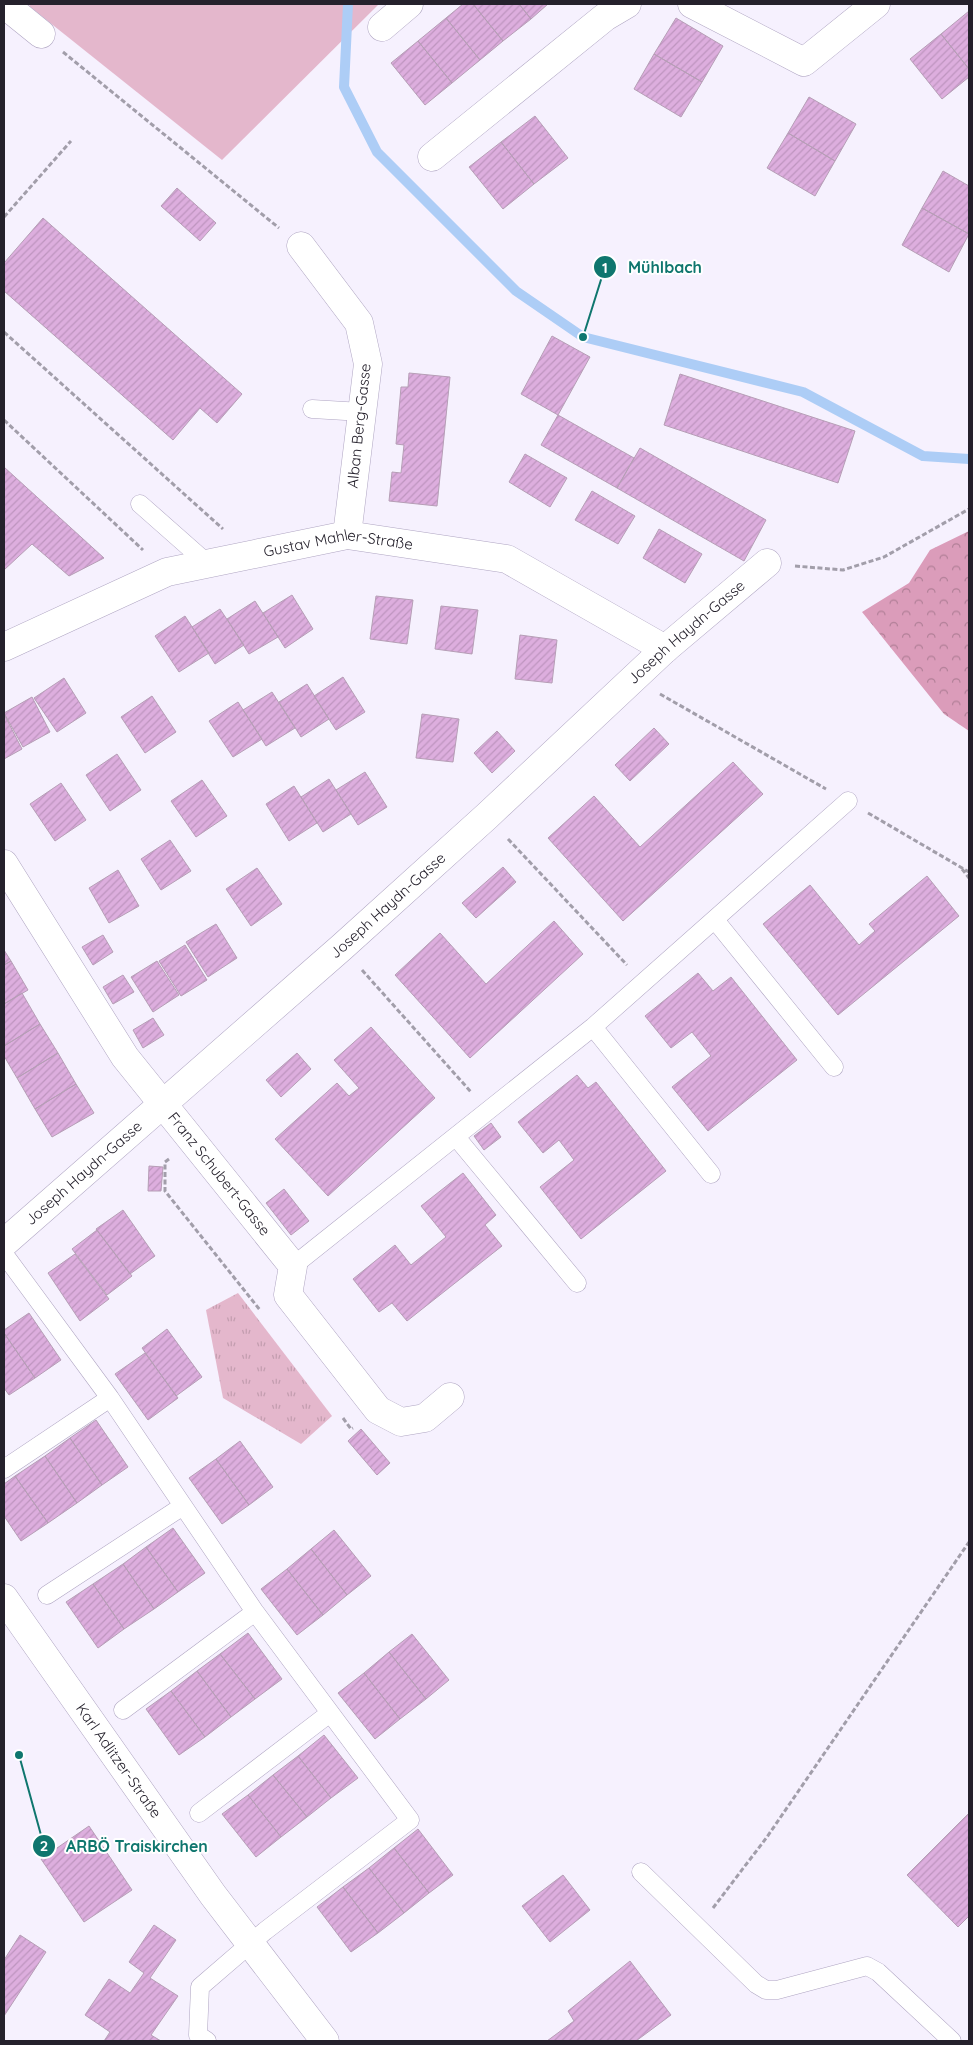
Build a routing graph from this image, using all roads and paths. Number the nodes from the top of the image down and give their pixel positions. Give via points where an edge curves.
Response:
1 (4, 4) edge
2 (409, 4) edge
3 (627, 4) edge
4 (692, 4) edge
5 (876, 4) edge
6 (382, 27) dead end
7 (41, 34) joint
8 (71, 140) dead end
9 (432, 157) dead end
10 (4, 217) edge
11 (302, 246) joint
12 (4, 332) edge
13 (312, 409) dead end
14 (362, 412) junction
15 (4, 420) edge
16 (140, 504) dead end
17 (969, 509) edge
18 (347, 535) junction
19 (252, 555) junction
20 (767, 563) joint
21 (208, 564) junction
22 (167, 572) junction
23 (4, 647) edge
24 (665, 649) junction
25 (634, 679) junction
26 (848, 801) junction
27 (487, 816) junction
28 (4, 864) edge
29 (960, 866) junction
30 (969, 872) edge
31 (969, 878) edge
32 (715, 920) junction
33 (342, 947) junction
34 (643, 982) junction
35 (593, 1027) junction
36 (834, 1067) dead end
37 (163, 1104) junction
38 (488, 1111) junction
39 (456, 1136) junction
40 (193, 1140) junction
41 (710, 1174) dead end
42 (4, 1243) edge
43 (4, 1254) edge
44 (293, 1266) junction
45 (577, 1283) dead end
46 (266, 1318) dead end
47 (450, 1397) dead end
48 (110, 1398) junction
49 (378, 1410) junction
50 (339, 1413) dead end
51 (4, 1469) edge
52 (183, 1506) junction
53 (969, 1542) edge
54 (47, 1595) dead end
55 (4, 1598) edge
56 (255, 1612) junction
57 (123, 1710) dead end
58 (330, 1714) junction
59 (199, 1814) dead end
60 (641, 1872) dead end
61 (698, 1927) junction
62 (251, 1942) junction
63 (200, 2039) edge
64 (325, 2041) edge
65 (952, 2041) edge

1 - 7 street
2 - 6 street
3 - 9 street via 606,17
4 - 5 street via 804,62
7 - 11 path
8 - 10 path
11 - 14 street, Alban Berg-Gasse via 359,323 368,364
12 - 19 path
13 - 14 lane
14 - 18 street, Alban Berg-Gasse
15 - 22 path
16 - 21 lane
17 - 20 path via 884,557 843,570
18 - 19 street, Gustav Mahler-Straße
18 - 24 street, Gustav Mahler-Straße via 507,559
19 - 21 street, Gustav Mahler-Straße
20 - 24 street, Joseph Haydn-Gasse
21 - 22 street, Gustav Mahler-Straße
22 - 23 street, Gustav Mahler-Straße
24 - 25 street, Joseph Haydn-Gasse
25 - 26 path
25 - 27 street, Joseph Haydn-Gasse
26 - 29 path
26 - 32 lane
27 - 33 street, Joseph Haydn-Gasse
27 - 34 path
28 - 37 street, Franz Schubert-Gasse via 125,1057
29 - 30 path
29 - 31 path
32 - 34 lane
32 - 36 lane
33 - 37 street, Joseph Haydn-Gasse
33 - 38 path
34 - 35 lane
35 - 38 lane
35 - 41 lane
37 - 40 street, Franz Schubert-Gasse
37 - 42 street, Joseph Haydn-Gasse
38 - 39 lane
39 - 44 lane
39 - 45 lane
40 - 44 street, Franz Schubert-Gasse
40 - 46 path via 165,1162 165,1192
43 - 48 lane
44 - 49 street via 288,1295
47 - 49 street via 425,1418 402,1422
48 - 51 lane
48 - 52 lane
49 - 50 path via 351,1429
52 - 54 lane
52 - 56 lane
53 - 61 path via 767,1837
55 - 62 street, Karl Adlitzer-Straße via 213,1895
56 - 57 lane
56 - 58 lane
58 - 59 lane
58 - 62 lane via 410,1820
60 - 61 lane
61 - 65 lane via 766,1990 777,1990 867,1966 878,1972
62 - 63 lane via 200,1987
62 - 64 street, Karl Adlitzer-Straße

